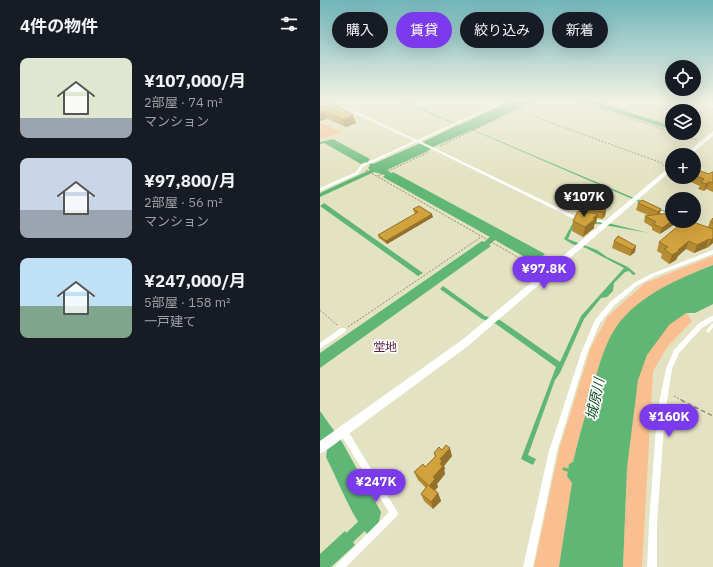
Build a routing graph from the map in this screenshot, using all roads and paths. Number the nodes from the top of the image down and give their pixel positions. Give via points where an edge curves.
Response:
1 (387, 127) edge
2 (449, 127) edge
3 (479, 127) edge
4 (564, 127) edge
5 (713, 133) edge
6 (701, 139) edge
7 (705, 140) junction
8 (418, 142) junction
9 (695, 148) edge
10 (433, 149) junction
11 (665, 165) edge
12 (367, 170) dead end
13 (665, 173) edge
14 (378, 176) junction
15 (320, 190) edge
16 (651, 208) edge
17 (665, 215) edge
18 (606, 223) junction
19 (482, 237) junction
20 (713, 252) edge
21 (548, 274) junction
22 (320, 310) edge
23 (713, 318) edge
24 (713, 325) edge
25 (343, 330) junction
26 (708, 331) dead end
27 (320, 346) edge
28 (674, 396) dead end
29 (713, 416) edge
30 (341, 433) junction
31 (320, 448) edge
32 (340, 567) edge
33 (528, 567) edge
34 (652, 567) edge

1 - 8 street
2 - 8 street
3 - 10 path
4 - 11 path
5 - 7 street
6 - 7 path
7 - 9 street
8 - 10 street
8 - 15 street via 362,166 357,173
10 - 14 path
10 - 18 street via 574,217
12 - 14 path
13 - 18 street
14 - 19 path
16 - 17 street
18 - 21 street
19 - 21 path
19 - 25 path
20 - 33 street via 636,284 612,304 597,322 584,353 553,451
21 - 30 street via 465,344
22 - 25 path
23 - 34 street via 700,326 676,352 669,369 661,413
24 - 26 lane
25 - 27 street
28 - 29 path
30 - 31 street
30 - 32 street via 394,513

